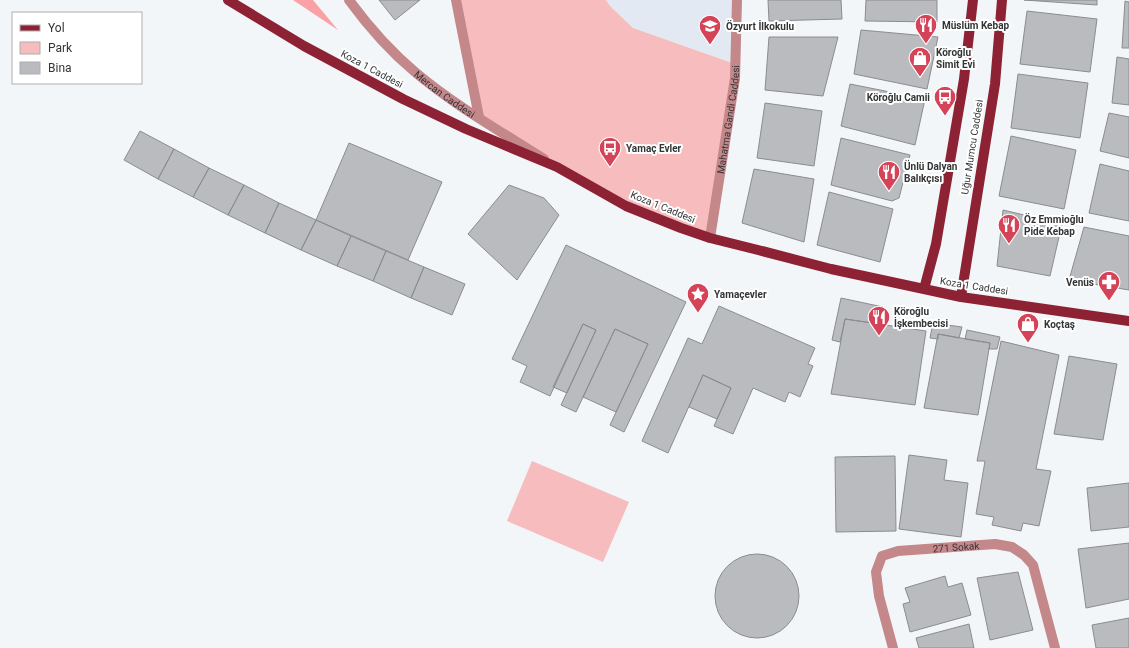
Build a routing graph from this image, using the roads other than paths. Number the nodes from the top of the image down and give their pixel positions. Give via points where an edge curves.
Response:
1 (228, 0) edge
2 (349, 0) edge
3 (456, 0) edge
4 (737, 0) edge
5 (973, 0) edge
6 (1002, 0) edge
7 (479, 117) junction
8 (557, 167) junction
9 (710, 238) junction
10 (924, 289) junction
11 (961, 297) junction
12 (1129, 321) edge
13 (893, 648) edge
14 (1054, 648) edge

1 - 8 main road, Koza 1 Caddesi via 304,46 403,99
2 - 7 street, Mercan Caddesi via 392,52 414,72
3 - 7 street
4 - 9 street, Mahatma Gandi Caddesi via 734,78
5 - 10 main road, Uğur Mumcu Caddesi via 964,79 936,244
6 - 11 main road, Uğur Mumcu Caddesi via 995,84
7 - 8 street, Mercan Caddesi
8 - 9 main road, Koza 1 Caddesi via 626,206
9 - 10 main road, Koza 1 Caddesi via 831,269
10 - 11 main road, Koza 1 Caddesi
11 - 12 main road, Koza 1 Caddesi
13 - 14 street, 271 Sokak via 876,572 882,556 898,551 995,544 1012,547 1033,565

